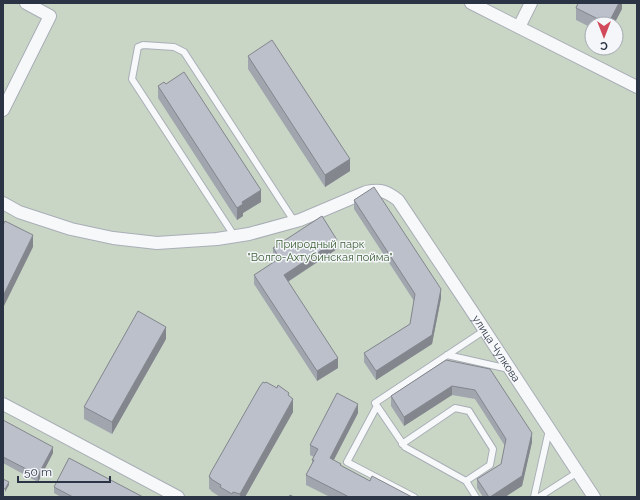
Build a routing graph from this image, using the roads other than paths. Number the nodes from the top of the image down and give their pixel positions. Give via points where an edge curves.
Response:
1 (26, 3) edge
2 (471, 3) edge
3 (531, 3) edge
4 (519, 27) junction
5 (637, 87) edge
6 (3, 110) edge
7 (3, 203) edge
8 (294, 221) junction
9 (235, 237) junction
10 (485, 330) junction
11 (447, 356) junction
12 (511, 369) junction
13 (3, 404) edge
14 (377, 406) junction
15 (549, 428) junction
16 (402, 444) junction
17 (578, 472) junction
18 (466, 481) junction
19 (178, 497) edge
20 (414, 497) edge
21 (476, 497) edge
22 (534, 497) edge
23 (539, 497) edge
24 (594, 497) edge

1 - 6 street via 50,16
2 - 4 street
3 - 4 street
4 - 5 street
7 - 9 street via 19,212 71,229 113,238 157,243
8 - 9 street
8 - 9 lane via 184,52 174,47 138,47 132,79
8 - 10 street, улица Чулкова via 366,192 377,190 388,193 398,200
10 - 11 lane
10 - 12 street, улица Чулкова
11 - 12 lane
11 - 14 lane via 375,403
12 - 15 street, улица Чулкова
13 - 19 street
14 - 16 lane
14 - 20 lane via 347,462
15 - 17 street, улица Чулкова
15 - 22 lane
16 - 18 lane
16 - 18 lane via 455,408 469,411 493,449 490,465
17 - 23 lane
17 - 24 street, улица Чулкова
18 - 21 lane

